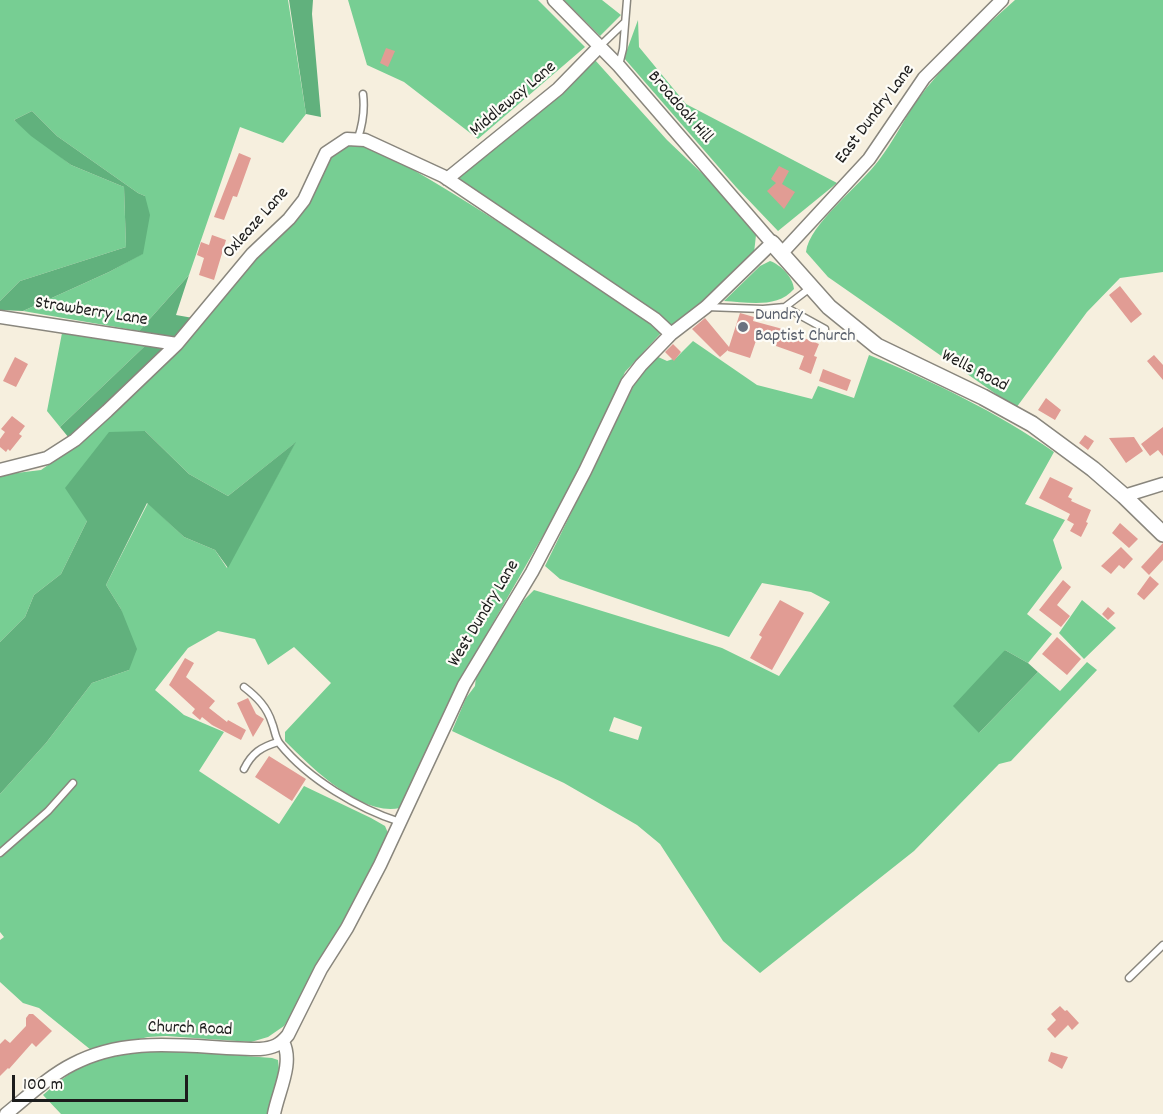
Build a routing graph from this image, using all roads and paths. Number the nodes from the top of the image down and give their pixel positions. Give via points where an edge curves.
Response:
1 (554, 0) edge
2 (627, 0) edge
3 (1002, 0) edge
4 (626, 22) junction
5 (600, 46) junction
6 (619, 66) junction
7 (363, 94) dead end
8 (358, 138) junction
9 (447, 179) junction
10 (776, 249) junction
11 (810, 288) junction
12 (706, 307) junction
13 (784, 307) junction
14 (0, 317) edge
15 (825, 329) dead end
16 (671, 334) junction
17 (177, 344) junction
18 (0, 470) edge
19 (1163, 484) edge
20 (1124, 496) junction
21 (1163, 534) edge
22 (244, 687) dead end
23 (278, 742) junction
24 (244, 769) dead end
25 (73, 783) dead end
26 (401, 822) junction
27 (0, 853) edge
28 (1163, 945) edge
29 (1129, 978) dead end
30 (283, 1042) junction
31 (6, 1114) edge
32 (274, 1114) edge

1 - 5 street, Broadoak Hill
2 - 4 lane
3 - 10 street, East Dundry Lane via 924,78 869,159
4 - 5 lane
4 - 6 lane
5 - 6 street, Broadoak Hill
5 - 9 street, Middleway Lane via 558,89
6 - 10 street, Broadoak Hill
7 - 8 lane
8 - 9 street
8 - 17 street, Oxleaze Lane via 347,139 326,153 304,200 252,254
9 - 16 street via 655,319
10 - 11 street, Wells Road
10 - 12 street, West Dundry Lane
11 - 13 lane
11 - 20 street, Wells Road via 877,346 1032,424
12 - 13 lane
12 - 16 street, West Dundry Lane
13 - 15 lane
14 - 17 street, Strawberry Lane
16 - 26 street, West Dundry Lane via 627,383 532,572 464,685
17 - 18 street, Oxleaze Lane via 75,440 47,458
19 - 20 street
20 - 21 street, Wells Road
22 - 23 lane via 264,705
23 - 24 lane via 255,753
23 - 26 lane via 332,788 357,804
25 - 27 lane
26 - 30 street, West Dundry Lane
28 - 29 lane
30 - 31 street, Church Road via 260,1049 174,1044 111,1051 72,1064
30 - 32 street via 286,1066

